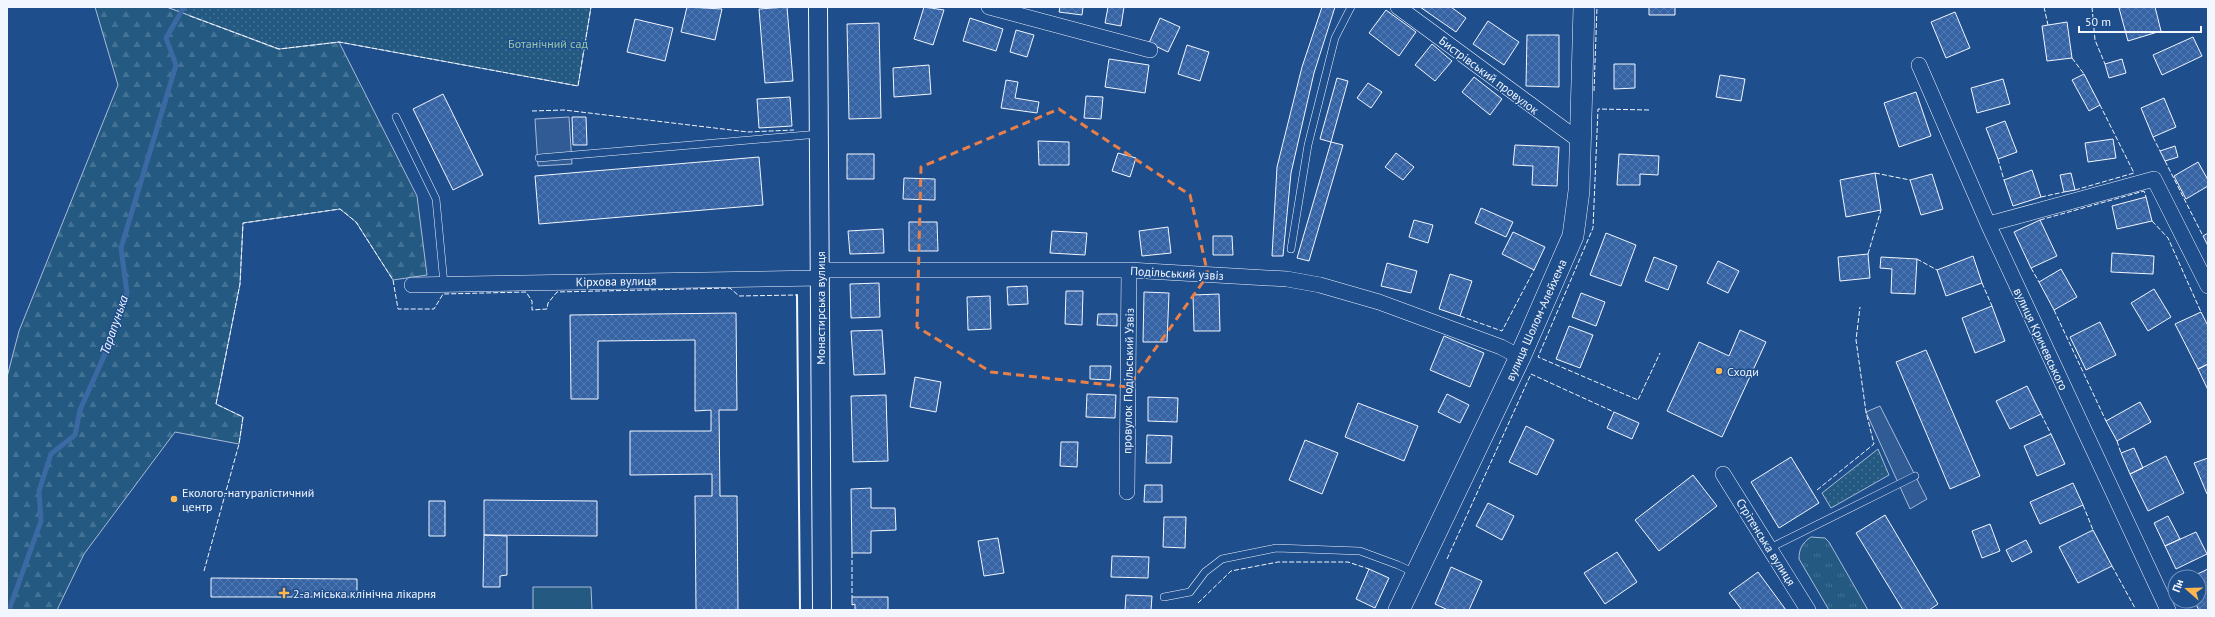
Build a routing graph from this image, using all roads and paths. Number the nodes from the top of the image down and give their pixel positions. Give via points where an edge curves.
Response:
1 (818, 7) edge
2 (989, 7) edge
3 (1351, 7) edge
4 (1398, 7) edge
5 (1584, 7) edge
6 (1150, 50) dead end
7 (1919, 65) dead end
8 (396, 117) dead end
9 (819, 134) junction
10 (1580, 141) junction
11 (539, 158) dead end
12 (1989, 226) junction
13 (1291, 249) dead end
14 (1129, 270) junction
15 (820, 274) junction
16 (444, 284) junction
17 (412, 285) dead end
18 (2208, 286) edge
19 (1520, 357) junction
20 (1723, 474) dead end
21 (1915, 476) dead end
22 (1127, 492) dead end
23 (1770, 548) junction
24 (1415, 573) junction
25 (1164, 597) dead end
26 (822, 610) edge
27 (1399, 610) edge
28 (1808, 610) edge
29 (2168, 610) edge

1 - 9 street, Монастирська вулиця
2 - 6 street
3 - 13 lane via 1335,38 1308,145
4 - 10 street, Бистрівський провулок
5 - 10 main road, вулиця Шолом-Алейхема
7 - 12 street, вулиця Кричевського
8 - 16 lane via 436,199
9 - 11 lane
9 - 15 street, Монастирська вулиця
10 - 19 main road, вулиця Шолом-Алейхема via 1579,191 1573,236
12 - 18 street via 2154,179
12 - 29 street, вулиця Кричевського
14 - 15 street, Подільський узвіз
14 - 19 street, Подільський узвіз via 1287,279 1320,284 1379,302
14 - 22 street, провулок Подільський Узвіз
15 - 16 street, Кірхова вулиця
15 - 26 street, Монастирська вулиця
16 - 17 street, Кірхова вулиця
19 - 24 main road, вулиця Шолом-Алейхема
20 - 23 street, Стрітенська вулиця
21 - 23 lane
23 - 28 street, Стрітенська вулиця
24 - 25 lane via 1360,551 1276,548 1222,559 1205,572 1190,592
24 - 27 main road, вулиця Шолом-Алейхема

